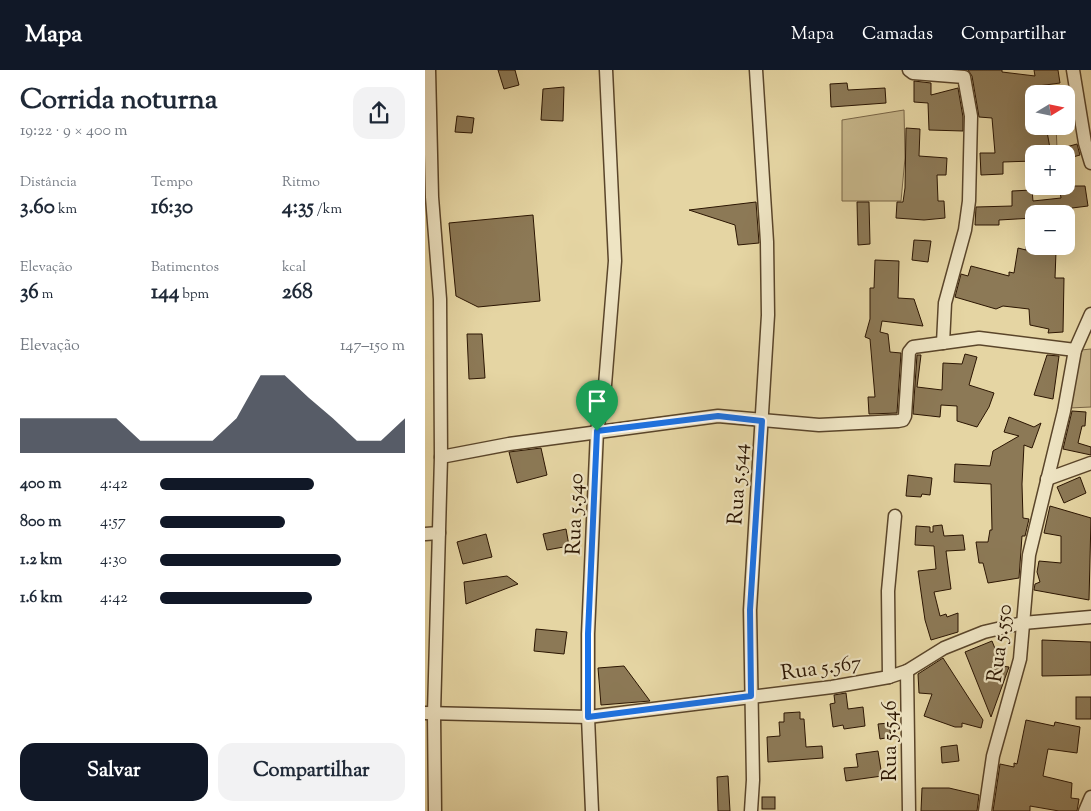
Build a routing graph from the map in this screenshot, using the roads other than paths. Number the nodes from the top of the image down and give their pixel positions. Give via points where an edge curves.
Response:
1 (429, 70) edge
2 (606, 70) edge
3 (756, 70) edge
4 (909, 70) edge
5 (1073, 70) edge
6 (1091, 163) edge
7 (1091, 314) edge
8 (943, 344) junction
9 (1075, 350) junction
10 (762, 421) junction
11 (597, 431) junction
12 (441, 458) junction
13 (1091, 463) edge
14 (1047, 480) junction
15 (895, 516) dead end
16 (439, 533) junction
17 (425, 534) edge
18 (1091, 617) edge
19 (1023, 623) junction
20 (907, 671) junction
21 (889, 677) junction
22 (751, 696) junction
23 (430, 713) edge
24 (588, 717) junction
25 (1091, 797) edge
26 (435, 811) edge
27 (592, 811) edge
28 (751, 811) edge
29 (909, 811) edge
30 (985, 811) edge
31 (1085, 811) edge

1 - 12 street via 432,197 440,299
2 - 11 street, Rua 5.540 via 615,262 605,384
3 - 10 street, Rua 5.544 via 767,242 768,315
4 - 8 street via 964,77 971,116 966,220 945,303
5 - 6 street
7 - 9 street, Rua 5.550
8 - 9 street via 979,338
8 - 10 street via 911,349 903,420 847,425
9 - 14 street, Rua 5.550
10 - 11 street via 718,416
10 - 22 street, Rua 5.544 via 750,610
11 - 12 street
11 - 24 street, Rua 5.540 via 588,634
12 - 16 street
13 - 14 street
14 - 19 street, Rua 5.550 via 1029,554
15 - 21 street via 888,591
16 - 17 street
16 - 23 street
18 - 19 street, Rua 5.567
19 - 20 street, Rua 5.567 via 984,632 944,648
19 - 30 street, Rua 5.550 via 1020,659 993,756
20 - 21 street, Rua 5.567
20 - 29 street, Rua 5.546
21 - 22 street, Rua 5.567 via 832,688
22 - 24 street, Rua 5.567
22 - 28 street, Rua 5.544
23 - 24 street, Rua 5.567
23 - 26 street
24 - 27 street, Rua 5.540
25 - 31 street

